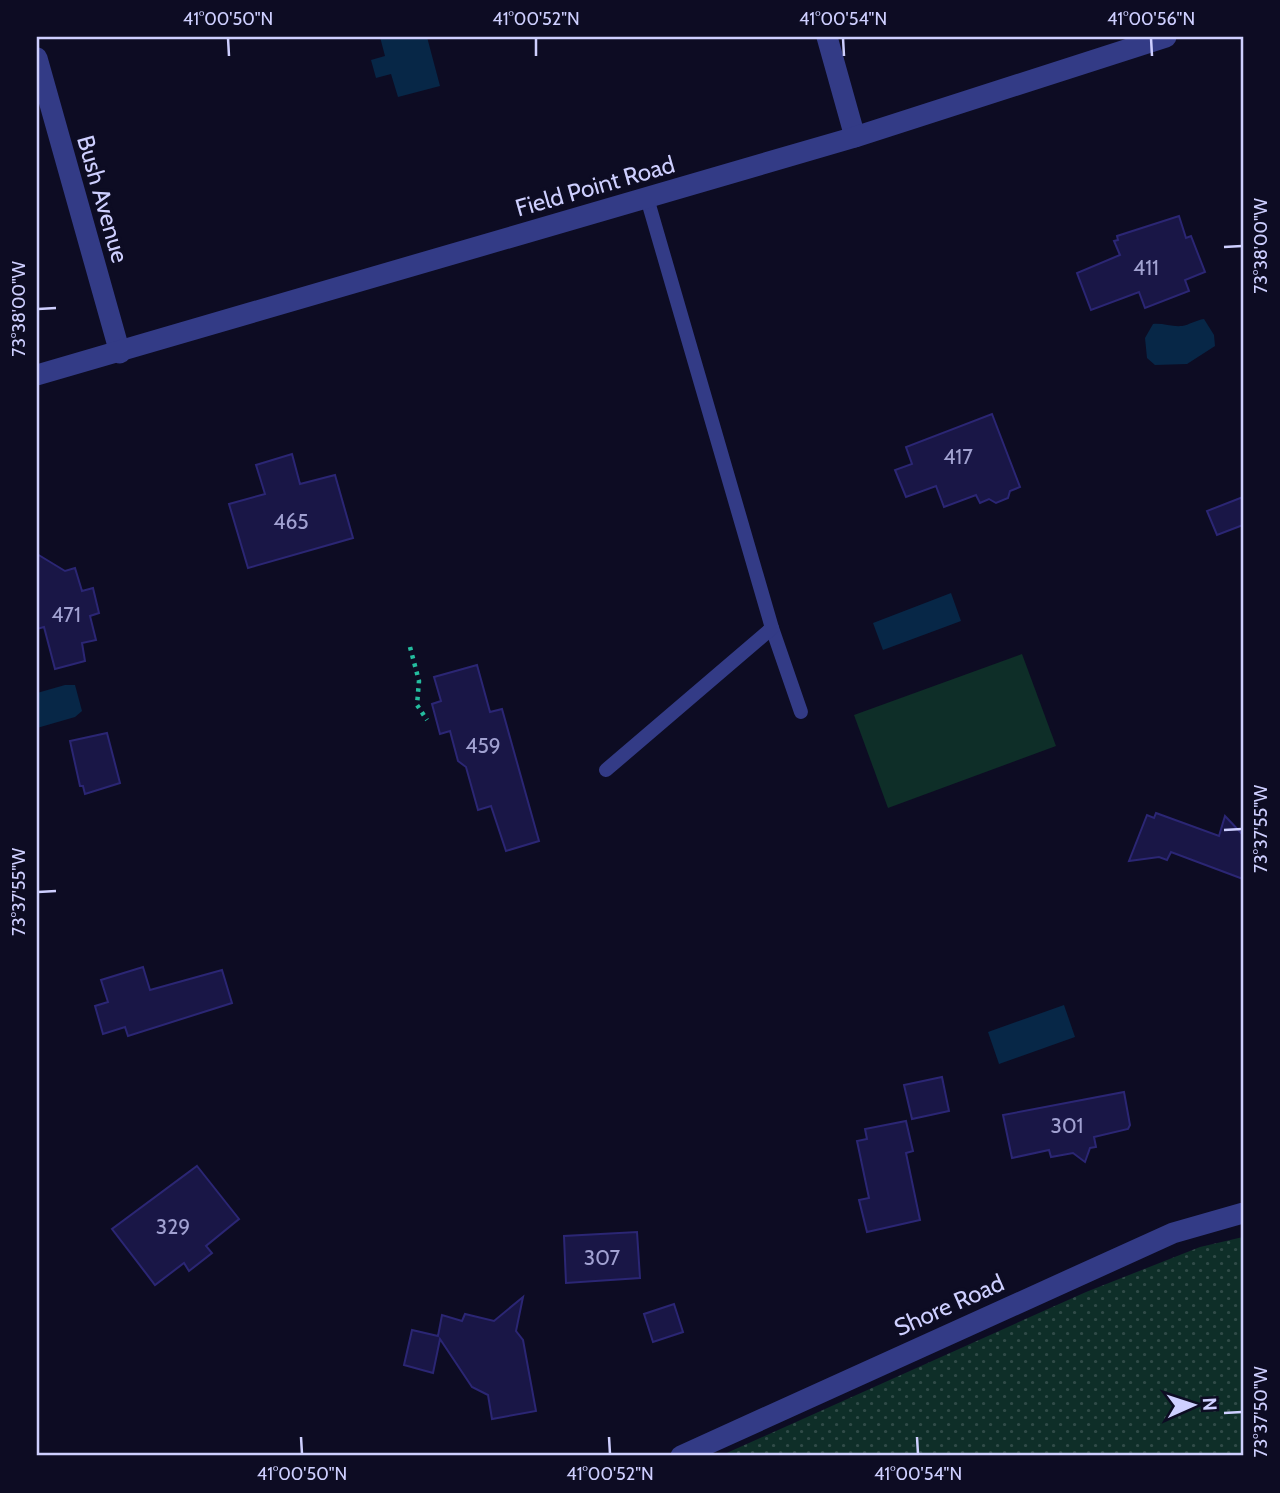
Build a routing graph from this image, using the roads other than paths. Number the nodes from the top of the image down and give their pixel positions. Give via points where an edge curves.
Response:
1 (827, 37) edge
2 (1166, 37) edge
3 (37, 58) edge
4 (855, 137) junction
5 (647, 198) junction
6 (120, 353) junction
7 (37, 375) edge
8 (772, 628) junction
9 (801, 712) dead end
10 (606, 770) dead end
11 (1243, 1213) edge
12 (681, 1456) edge

1 - 4 street
2 - 4 street, Field Point Road
3 - 6 street, Bush Avenue
4 - 5 street, Field Point Road
5 - 6 street, Field Point Road
5 - 8 lane
6 - 7 street, Field Point Road
8 - 9 lane
8 - 10 lane
11 - 12 street, Shore Road via 1172,1233

